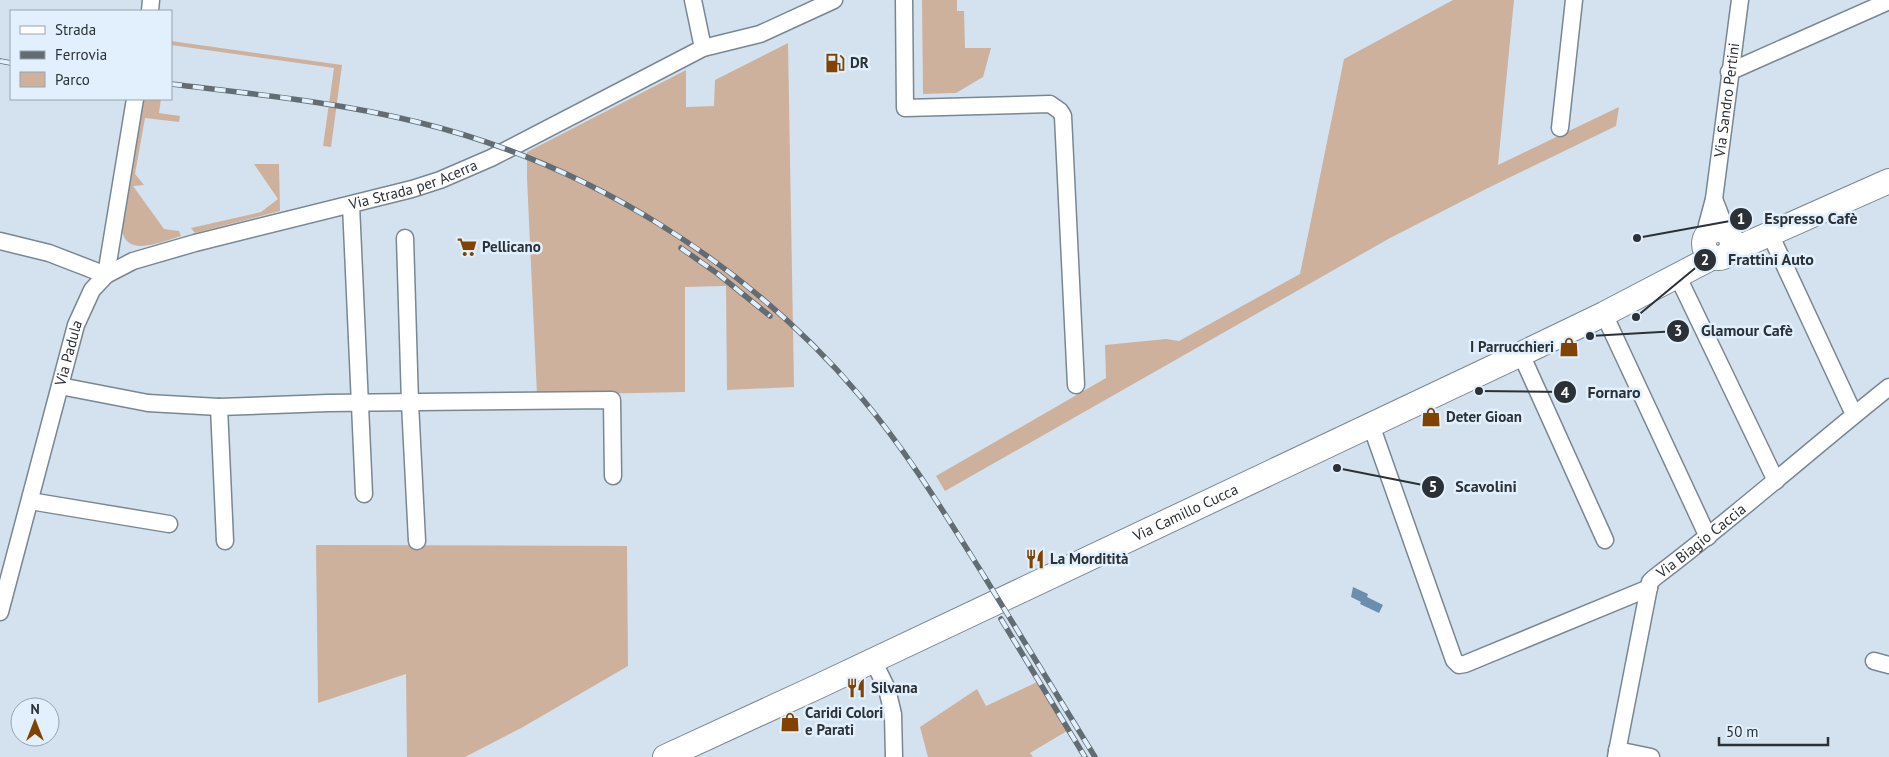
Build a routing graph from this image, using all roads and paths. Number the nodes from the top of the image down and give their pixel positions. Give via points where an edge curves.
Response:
1 (693, 0) edge
2 (834, 0) edge
3 (904, 0) edge
4 (1574, 0) edge
5 (1740, 0) edge
6 (1889, 1) edge
7 (703, 48) junction
8 (1729, 72) junction
9 (135, 100) edge
10 (1560, 128) dead end
11 (1889, 181) edge
12 (1714, 199) junction
13 (350, 205) junction
14 (405, 238) dead end
15 (0, 241) edge
16 (1729, 242) junction
17 (106, 275) junction
18 (1678, 277) junction
19 (1604, 314) junction
20 (1521, 354) junction
21 (1076, 385) dead end
22 (60, 386) junction
23 (1889, 387) edge
24 (359, 402) junction
25 (410, 402) junction
26 (219, 407) junction
27 (1851, 408) dead end
28 (1371, 425) junction
29 (613, 476) dead end
30 (1776, 481) junction
31 (364, 494) dead end
32 (30, 501) junction
33 (169, 524) dead end
34 (1708, 537) junction
35 (1605, 540) dead end
36 (225, 541) dead end
37 (417, 541) dead end
38 (1649, 588) junction
39 (0, 612) edge
40 (873, 660) junction
41 (1616, 753) edge
42 (665, 757) edge
43 (894, 757) edge
44 (1651, 757) edge

1 - 7 street
2 - 7 street, Via Strada per Acerra via 760,34
3 - 21 street via 905,108 1050,104 1063,116
4 - 10 street
5 - 8 street, Via Sandro Pertini
6 - 8 street
7 - 13 street, Via Strada per Acerra via 468,169 412,190
8 - 12 street, Via Sandro Pertini
9 - 17 street
11 - 16 street, Via Camillo Cucca
12 - 16 street, Via Sandro Pertini
12 - 16 street, Via Sandro Pertini via 1707,225
13 - 17 street, Via Strada per Acerra via 133,261
13 - 24 street
14 - 25 street
15 - 17 street via 49,253
16 - 18 street, Via Camillo Cucca
16 - 27 street
17 - 22 street, Via Padula via 92,290 76,325
18 - 19 street, Via Camillo Cucca
18 - 30 street
19 - 20 street, Via Camillo Cucca
19 - 34 street
20 - 28 street, Via Camillo Cucca
20 - 35 street
22 - 26 street via 148,402
22 - 32 street, Via Padula
23 - 30 street, Via Biagio Caccia
24 - 25 street
24 - 26 street
24 - 31 street
25 - 29 street via 612,400
25 - 37 street
26 - 36 street
28 - 38 street via 1454,660 1459,665
28 - 40 street, Via Camillo Cucca
30 - 34 street, Via Biagio Caccia
32 - 33 street
32 - 39 street, Via Padula
34 - 38 street, Via Biagio Caccia via 1654,578
38 - 41 street, Via Biagio Caccia
40 - 42 street, Via Camillo Cucca
40 - 43 street via 887,689 893,714
41 - 44 street

